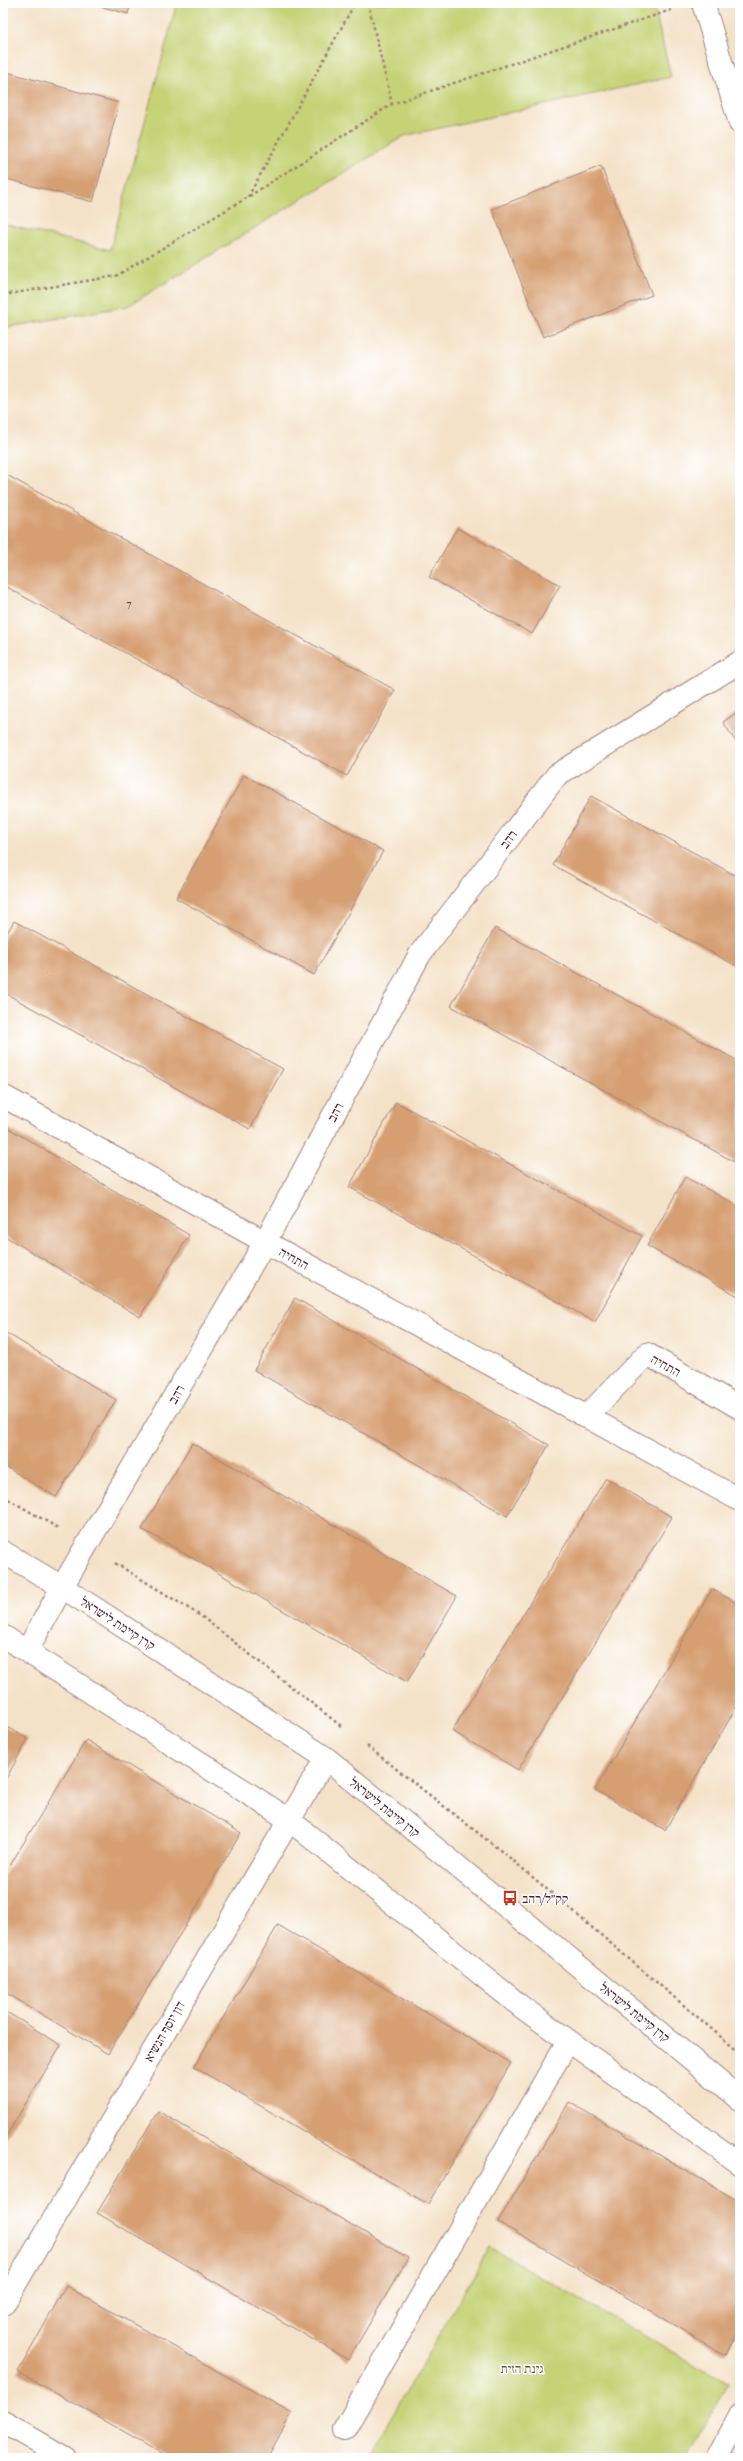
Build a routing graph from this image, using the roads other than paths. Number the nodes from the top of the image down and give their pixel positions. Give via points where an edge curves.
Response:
1 (702, 3) edge
2 (740, 124) edge
3 (740, 662) edge
4 (3, 1096) edge
5 (265, 1242) junction
6 (740, 1408) edge
7 (586, 1417) junction
8 (740, 1500) edge
9 (3, 1552) edge
10 (62, 1587) junction
11 (3, 1636) edge
12 (27, 1651) junction
13 (326, 1758) junction
14 (288, 1819) junction
15 (568, 2041) junction
16 (740, 2098) edge
17 (740, 2164) edge
18 (3, 2305) edge
19 (740, 2415) edge
20 (3, 2422) edge
21 (344, 2430) dead end
22 (65, 2458) edge
23 (717, 2458) edge

1 - 2 street
3 - 5 street, רהב via 557,775 420,954
4 - 5 street, התחיה
5 - 7 street, התחיה
5 - 10 street, רהב
6 - 7 street, התחיה via 647,1354
7 - 8 street, התחיה
9 - 10 street, קרן קיימת לישראל
10 - 12 street, רהב
10 - 13 street, קרן קיימת לישראל
11 - 12 street
12 - 14 street
13 - 14 street, דון יוסף הנשיא
13 - 16 street, קרן קיימת לישראל
14 - 15 street via 523,2008
14 - 18 street, דון יוסף הנשיא
15 - 17 street
15 - 21 street
19 - 23 street
20 - 22 street

